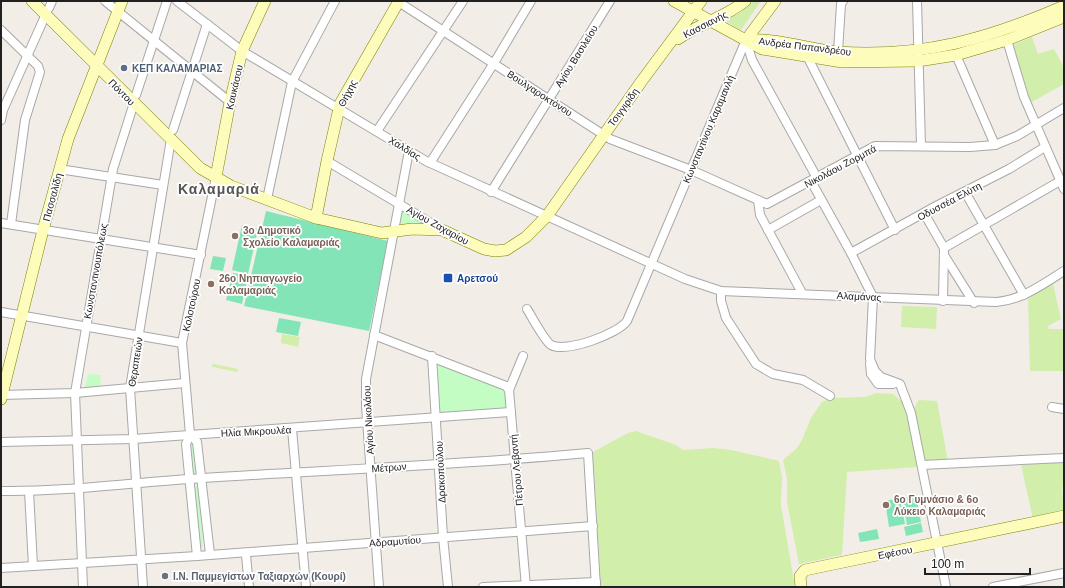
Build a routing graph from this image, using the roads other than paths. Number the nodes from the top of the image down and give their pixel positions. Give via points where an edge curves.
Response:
1 (32, 1) edge
2 (105, 1) edge
3 (167, 1) edge
4 (177, 1) edge
5 (265, 1) edge
6 (335, 1) edge
7 (398, 1) edge
8 (463, 1) edge
9 (531, 1) edge
10 (610, 1) edge
11 (674, 1) edge
12 (701, 1) edge
13 (745, 1) edge
14 (775, 1) edge
15 (844, 1) edge
16 (917, 1) edge
17 (47, 6) edge
18 (119, 6) edge
19 (1064, 6) edge
20 (694, 12) junction
21 (1064, 17) edge
22 (711, 21) junction
23 (206, 24) junction
24 (1, 30) edge
25 (444, 31) junction
26 (154, 40) junction
27 (746, 40) junction
28 (1007, 40) junction
29 (667, 48) junction
30 (242, 51) junction
31 (838, 52) junction
32 (28, 55) junction
33 (956, 55) junction
34 (918, 56) junction
35 (808, 58) junction
36 (97, 62) junction
37 (494, 63) junction
38 (191, 70) junction
39 (292, 82) junction
40 (135, 99) junction
41 (549, 100) junction
42 (230, 102) junction
43 (1064, 108) edge
44 (2, 110) edge
45 (339, 110) junction
46 (1, 120) edge
47 (1036, 125) junction
48 (377, 131) junction
49 (172, 135) junction
50 (603, 135) junction
51 (995, 145) junction
52 (921, 146) junction
53 (1045, 148) junction
54 (409, 151) junction
55 (858, 156) junction
56 (327, 161) junction
57 (430, 163) junction
58 (59, 169) junction
59 (691, 170) junction
60 (111, 177) junction
61 (216, 177) junction
62 (814, 180) junction
63 (163, 185) junction
64 (1063, 186) edge
65 (491, 192) junction
66 (965, 192) junction
67 (267, 199) junction
68 (758, 200) junction
69 (821, 200) junction
70 (399, 204) junction
71 (924, 213) junction
72 (547, 216) junction
73 (316, 218) junction
74 (1, 223) edge
75 (11, 224) junction
76 (985, 224) junction
77 (43, 230) junction
78 (442, 230) junction
79 (768, 230) junction
80 (895, 230) junction
81 (392, 232) junction
82 (101, 239) junction
83 (154, 247) junction
84 (943, 251) junction
85 (851, 253) junction
86 (201, 255) junction
87 (652, 264) junction
88 (1064, 271) edge
89 (721, 290) junction
90 (802, 293) junction
91 (1024, 295) junction
92 (873, 297) junction
93 (943, 301) junction
94 (974, 303) junction
95 (526, 309) dead end
96 (1, 312) edge
97 (22, 315) junction
98 (85, 328) junction
99 (374, 334) junction
100 (139, 336) junction
101 (182, 343) junction
102 (432, 356) junction
103 (523, 356) dead end
104 (185, 383) junction
105 (130, 388) junction
106 (509, 390) junction
107 (75, 393) junction
108 (1, 396) edge
109 (830, 396) dead end
110 (1052, 408) dead end
111 (1064, 408) edge
112 (511, 412) junction
113 (436, 418) junction
114 (367, 424) junction
115 (292, 429) junction
116 (190, 434) junction
117 (133, 439) junction
118 (1, 442) edge
119 (78, 442) junction
120 (1064, 458) edge
121 (516, 460) junction
122 (439, 464) junction
123 (922, 465) junction
124 (371, 468) junction
125 (295, 474) junction
126 (202, 478) junction
127 (190, 479) junction
128 (136, 483) junction
129 (80, 489) junction
130 (1, 491) edge
131 (29, 491) junction
132 (1064, 516) edge
133 (594, 526) junction
134 (521, 531) junction
135 (443, 537) junction
136 (376, 542) junction
137 (936, 543) junction
138 (304, 548) junction
139 (210, 554) junction
140 (197, 556) junction
141 (246, 556) dead end
142 (141, 559) junction
143 (83, 562) junction
144 (33, 566) junction
145 (1, 568) edge
146 (1064, 573) edge
147 (800, 582) edge
148 (596, 585) edge
149 (526, 586) edge
150 (83, 587) edge
151 (143, 587) edge
152 (249, 587) edge
153 (306, 587) edge
154 (379, 587) edge
155 (448, 587) edge
156 (483, 587) edge
157 (946, 587) edge
158 (993, 587) edge

1 - 17 main road, Πόντου
2 - 18 street
3 - 26 street, Κωνσταντινουπόλεως
4 - 23 street, Χαλδίας
5 - 30 main road, Καυκάσου
6 - 39 street
7 - 25 street, Βουλγαροκτόνου
7 - 45 main road, Θήχης
8 - 25 street
9 - 37 street
10 - 41 street, Αγίου Βασιλείου
11 - 20 main road
12 - 20 main road, Τσιγγιρίδη
13 - 22 main road, Κασσιανής via 727,14
14 - 27 main road, Κωνσταντίνου Καραμανλή
15 - 31 street via 841,4
16 - 34 street
17 - 32 street
17 - 36 main road, Πόντου
18 - 26 street
18 - 36 main road, Πασσαλίδη
19 - 34 main road, Ανδρέα Παπανδρέου via 994,34
20 - 22 main road
20 - 29 main road, Τσιγγιρίδη
21 - 28 main road, Ανδρέα Παπανδρέου
22 - 27 main road
22 - 29 main road, Κασσιανής via 689,31
23 - 30 street, Χαλδίας
23 - 38 street, Θεραπειών
24 - 32 street
25 - 37 street, Βουλγαροκτόνου
25 - 48 street
26 - 38 street
26 - 40 street, Κωνσταντινουπόλεως
27 - 31 main road, Ανδρέα Παπανδρέου via 763,39
27 - 35 main road, Ανδρέα Παπανδρέου via 762,49
27 - 59 street, Κωνσταντίνου Καραμανλή
27 - 62 street via 752,60
28 - 33 main road, Ανδρέα Παπανδρέου
28 - 47 street via 1019,82
29 - 50 main road, Τσιγγιρίδη
30 - 39 street, Χαλδίας
30 - 42 main road, Καυκάσου
31 - 34 main road, Ανδρέα Παπανδρέου
32 - 44 street
32 - 75 street via 40,72 24,120
33 - 34 main road, Ανδρέα Παπανδρέου
33 - 51 street
34 - 35 main road, Ανδρέα Παπανδρέου via 842,62
34 - 52 street
35 - 55 street
36 - 40 main road, Πόντου
36 - 58 main road, Πασσαλίδη
37 - 41 street, Βουλγαροκτόνου
37 - 57 street
38 - 42 street
38 - 49 street, Θεραπειών
39 - 45 street, Χαλδίας
39 - 67 street
40 - 49 main road, Πόντου
40 - 60 street, Κωνσταντινουπόλεως
41 - 50 street, Βουλγαροκτόνου
41 - 65 street, Αγίου Βασιλείου
42 - 61 main road, Καυκάσου
43 - 47 street, Νικολάου Ζορμπά
44 - 46 street
45 - 48 street, Χαλδίας
45 - 56 main road, Θήχης
47 - 51 street, Νικολάου Ζορμπά via 1010,140
47 - 53 street
48 - 54 street, Χαλδίας
49 - 61 main road, Πόντου
49 - 63 street, Θεραπειών
50 - 59 street, Βουλγαροκτόνου
50 - 72 main road, Τσιγγιρίδη
51 - 52 street, Νικολάου Ζορμπά via 970,148
52 - 55 street, Νικολάου Ζορμπά via 877,146
53 - 64 street
53 - 66 street, Οδυσσέα Ελύτη
54 - 57 street, Χαλδίας
54 - 70 street, Αγίου Νικολάου
55 - 62 street, Νικολάου Ζορμπά
55 - 80 street
56 - 70 street, Αγίου Ζαχαρίου
56 - 73 main road, Θήχης
57 - 65 street, Χαλδίας
58 - 60 street
58 - 77 main road, Πασσαλίδη
59 - 68 street, Νικολάου Ζορμπά
59 - 87 street, Κωνσταντίνου Καραμανλή
60 - 63 street
60 - 82 street, Κωνσταντινουπόλεως
61 - 67 main road, Πόντου via 231,186
61 - 86 street, Κολοτούρου
62 - 68 street, Νικολάου Ζορμπά via 769,204
62 - 69 street
63 - 83 street, Θεραπειών
64 - 76 street
65 - 72 street, Χαλδίας
66 - 71 street, Οδυσσέα Ελύτη
66 - 76 street
67 - 73 main road, Πόντου
68 - 79 street via 760,215
69 - 79 street
69 - 85 street
70 - 78 street, Αγίου Ζαχαρίου
70 - 81 street, Αγίου Νικολάου
71 - 80 street, Οδυσσέα Ελύτη
71 - 84 street
72 - 78 main road, Αγίου Ζαχαρίου via 518,244 502,251 481,248
72 - 87 street, Χαλδίας
73 - 81 main road, Πόντου via 373,232
74 - 75 street
75 - 77 street
76 - 84 street
76 - 91 street
77 - 82 street
77 - 97 main road, Πασσαλίδη
78 - 81 main road, Πόντου via 412,229
79 - 90 street
80 - 85 street, Οδυσσέα Ελύτη
81 - 99 street, Αγίου Νικολάου
82 - 83 street
82 - 98 street, Κωνσταντινουπόλεως
83 - 86 street
83 - 100 street, Θεραπειών
84 - 93 street
84 - 94 street
85 - 92 street
86 - 101 street, Κολοτούρου
87 - 89 street, Αλαμάνας via 685,279
87 - 95 street, Κωνσταντίνου Καραμανλή via 628,321 623,327 586,342 568,346 551,344
88 - 91 street, Αλαμάνας
89 - 90 street, Αλαμάνας
89 - 109 street via 726,318 756,364 773,374 803,380
90 - 92 street, Αλαμάνας
91 - 94 street, Αλαμάνας via 1005,301
92 - 93 street, Αλαμάνας
92 - 123 street via 869,367 871,374 878,384 900,384 911,413
93 - 94 street, Αλαμάνας
96 - 97 street
97 - 98 street
97 - 108 main road, Πασσαλίδη
98 - 100 street
98 - 107 street, Κωνσταντινουπόλεως
99 - 102 street
99 - 114 street, Αγίου Νικολάου via 366,379
100 - 101 street
100 - 105 street, Θεραπειών
101 - 104 street, Κολοτούρου
102 - 106 street via 506,386
102 - 113 street, Δρακοπούλου
103 - 106 street, Πέτρου Λεβαντή
104 - 105 street
104 - 116 street, Κολοτούρου
105 - 107 street
105 - 117 street, Θεραπειών
106 - 112 street, Πέτρου Λεβαντή
107 - 108 street
107 - 119 street, Κωνσταντινουπόλεως
110 - 111 street
112 - 113 street, Ηλία Μικρουλέα
112 - 121 street, Πέτρου Λεβαντή
113 - 114 street, Ηλία Μικρουλέα
113 - 122 street, Δρακοπούλου
114 - 115 street, Ηλία Μικρουλέα
114 - 124 street, Αγίου Νικολάου
115 - 116 street, Ηλία Μικρουλέα
115 - 125 street
116 - 117 street, Ηλία Μικρουλέα
116 - 126 street, Κολοτούρου via 197,442
116 - 127 street, Κολοτούρου via 186,444
117 - 119 street, Ηλία Μικρουλέα
117 - 128 street, Θεραπειών
118 - 119 street, Ηλία Μικρουλέα
119 - 129 street, Κωνσταντινουπόλεως
120 - 123 street
121 - 122 street, Μέτρων
121 - 133 street, Μέτρων via 588,453
121 - 134 street, Πέτρου Λεβαντή
122 - 124 street, Μέτρων
122 - 135 street, Δρακοπούλου
123 - 137 street
124 - 125 street, Μέτρων
124 - 136 street, Αγίου Νικολάου
125 - 126 street, Μέτρων
125 - 138 street
126 - 127 street, Μέτρων
126 - 139 street, Κολοτούρου
127 - 128 street, Μέτρων
127 - 140 street, Κολοτούρου
128 - 129 street, Μέτρων
128 - 142 street, Θεραπειών
129 - 131 street, Μέτρων
129 - 143 street, Κωνσταντινουπόλεως
130 - 131 street, Μέτρων
131 - 144 street
132 - 137 main road, Εφέσου
133 - 134 street, Αδραμυτίου
133 - 148 street
134 - 135 street, Αδραμυτίου
134 - 149 street, Πέτρου Λεβαντή
135 - 136 street, Αδραμυτίου
135 - 155 street, Δρακοπούλου
136 - 138 street, Αδραμυτίου
136 - 154 street, Αγίου Νικολάου
137 - 147 main road, Εφέσου via 805,570
137 - 157 street
138 - 139 street, Αδραμυτίου
138 - 153 street
139 - 140 street, Αδραμυτίου
140 - 142 street, Αδραμυτίου
141 - 152 street
142 - 143 street, Αδραμυτίου
142 - 151 street, Θεραπειών
143 - 144 street, Αδραμυτίου
143 - 150 street, Κωνσταντινουπόλεως
144 - 145 street, Αδραμυτίου
146 - 158 street
148 - 149 street
149 - 156 street

